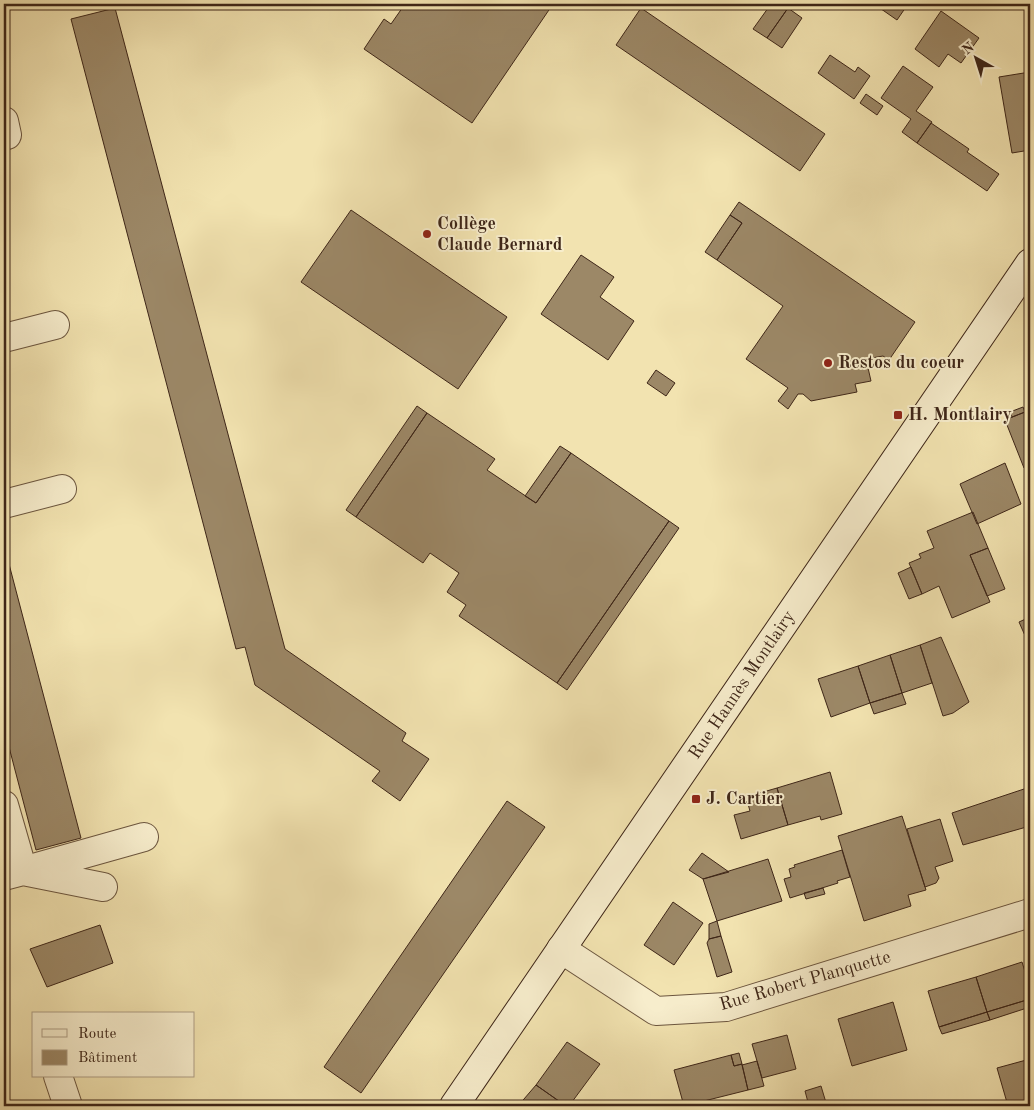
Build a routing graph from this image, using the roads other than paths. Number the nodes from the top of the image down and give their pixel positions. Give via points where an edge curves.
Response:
1 (4, 121) edge
2 (4, 136) edge
3 (1030, 263) edge
4 (55, 325) dead end
5 (4, 338) edge
6 (62, 489) dead end
7 (4, 504) edge
8 (4, 805) edge
9 (144, 837) dead end
10 (13, 874) edge
11 (103, 887) dead end
12 (1030, 914) edge
13 (561, 949) junction
14 (59, 1078) edge
15 (68, 1106) edge
16 (454, 1106) edge

1 - 2 street via 7,135
3 - 13 street, Rue Hannès Montlairy
4 - 5 street
6 - 7 street
8 - 10 street
9 - 10 street
10 - 11 street
12 - 13 street, Rue Robert Planquette via 726,1007 656,1011
13 - 16 street, Rue Hannès Montlairy
14 - 15 street

